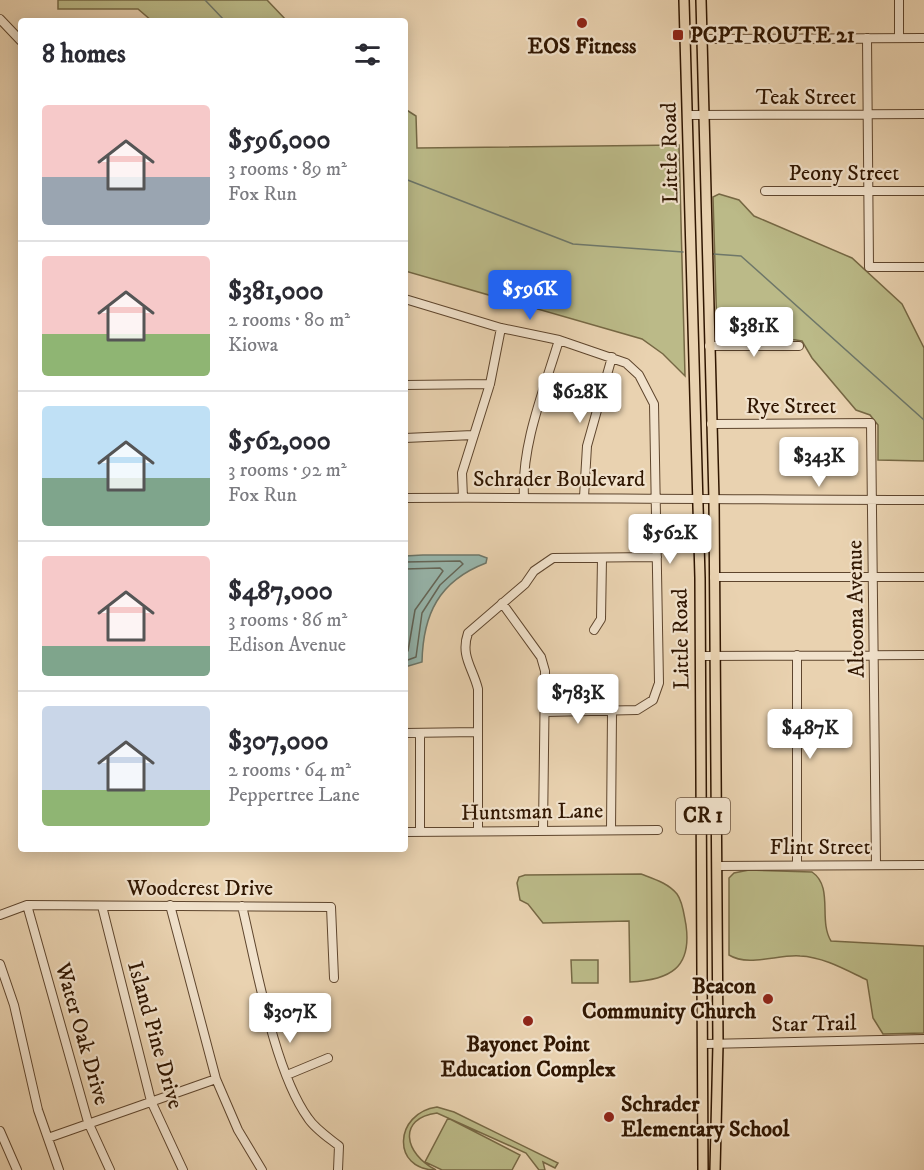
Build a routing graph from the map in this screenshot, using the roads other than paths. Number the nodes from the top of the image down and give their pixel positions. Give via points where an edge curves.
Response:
1 (684, 0) edge
2 (701, 0) edge
3 (899, 0) edge
4 (0, 19) edge
5 (18, 37) edge
6 (867, 38) junction
7 (899, 38) junction
8 (924, 38) edge
9 (702, 39) junction
10 (868, 114) junction
11 (924, 114) edge
12 (689, 115) junction
13 (703, 115) junction
14 (765, 191) dead end
15 (869, 191) junction
16 (924, 191) edge
17 (924, 267) edge
18 (408, 300) edge
19 (501, 328) junction
20 (559, 340) junction
21 (709, 346) junction
22 (799, 346) dead end
23 (612, 357) junction
24 (490, 384) junction
25 (408, 385) edge
26 (871, 423) joint
27 (711, 424) junction
28 (473, 435) junction
29 (408, 438) edge
30 (524, 497) junction
31 (584, 497) junction
32 (657, 497) junction
33 (408, 498) edge
34 (463, 498) junction
35 (698, 498) junction
36 (714, 500) junction
37 (872, 500) junction
38 (924, 500) edge
39 (657, 557) junction
40 (602, 558) junction
41 (714, 577) junction
42 (873, 577) junction
43 (924, 577) edge
44 (502, 603) junction
45 (594, 630) dead end
46 (796, 655) junction
47 (874, 655) junction
48 (924, 655) edge
49 (701, 656) junction
50 (715, 656) junction
51 (544, 712) junction
52 (612, 712) junction
53 (478, 732) junction
54 (408, 733) edge
55 (420, 733) junction
56 (543, 830) junction
57 (611, 830) junction
58 (658, 830) dead end
59 (478, 831) junction
60 (408, 832) edge
61 (420, 832) junction
62 (876, 865) junction
63 (924, 865) edge
64 (717, 866) junction
65 (797, 866) junction
66 (27, 905) junction
67 (171, 905) junction
68 (102, 906) junction
69 (242, 906) junction
70 (0, 915) edge
71 (0, 964) edge
72 (334, 978) dead end
73 (924, 1039) edge
74 (705, 1044) junction
75 (718, 1044) junction
76 (328, 1058) dead end
77 (286, 1075) junction
78 (216, 1079) junction
79 (151, 1101) junction
80 (88, 1122) junction
81 (0, 1131) edge
82 (48, 1138) junction
83 (16, 1170) edge
84 (59, 1170) edge
85 (110, 1170) edge
86 (183, 1170) edge
87 (262, 1170) edge
88 (338, 1170) edge
89 (703, 1170) edge
90 (715, 1170) edge

1 - 12 main road, Little Road / CR 1
2 - 9 main road, Little Road / CR 1
3 - 7 street
4 - 5 street
6 - 7 street
6 - 9 street
6 - 10 street
7 - 8 street
9 - 13 main road, Little Road / CR 1
10 - 11 street, Teak Street
10 - 13 street, Teak Street
10 - 15 street
12 - 13 street, Teak Street
12 - 35 main road, Little Road / CR 1
13 - 21 main road, Little Road / CR 1
14 - 15 street, Peony Street
15 - 16 street, Peony Street
15 - 17 street via 869,267
18 - 19 street
19 - 20 street
19 - 24 street
20 - 23 street
20 - 30 street via 525,466
21 - 22 street
21 - 27 main road, Little Road / CR 1
23 - 31 street via 587,446
23 - 32 street via 639,375 654,404
24 - 25 street
24 - 28 street
26 - 27 street, Rye Street
26 - 37 street, Altoona Avenue
27 - 36 main road, Little Road / CR 1
28 - 29 street
28 - 34 street via 462,472
30 - 31 street, Schrader Boulevard
30 - 34 street, Schrader Boulevard
31 - 32 street, Schrader Boulevard
32 - 35 street, Schrader Boulevard
32 - 39 street
33 - 34 street, Schrader Boulevard
35 - 36 street, Schrader Boulevard
35 - 49 main road, Little Road / CR 1
36 - 37 street, Schrader Boulevard
36 - 41 main road, Little Road / CR 1
37 - 38 street, Schrader Boulevard
37 - 42 street, Altoona Avenue
39 - 40 street
39 - 52 street via 659,683 653,700 637,711
40 - 44 street via 553,558 544,562
40 - 45 street via 602,619
41 - 42 street
41 - 50 main road, Little Road / CR 1
42 - 43 street
42 - 47 street, Altoona Avenue
44 - 51 street via 542,657
44 - 53 street via 477,623 464,645 465,659 478,689
46 - 47 street
46 - 50 street
46 - 65 street
47 - 48 street
47 - 62 street, Altoona Avenue
49 - 50 street
49 - 74 main road, Little Road / CR 1
50 - 64 main road, Little Road / CR 1
51 - 52 street
51 - 56 street
52 - 57 street
53 - 55 street
53 - 59 street
54 - 55 street
55 - 61 street
56 - 57 street, Huntsman Lane
56 - 59 street, Huntsman Lane
57 - 58 street, Huntsman Lane
59 - 61 street, Huntsman Lane
60 - 61 street, Huntsman Lane
62 - 63 street, Flint Street
62 - 65 street, Flint Street
64 - 65 street, Flint Street
64 - 75 main road, Little Road / CR 1
66 - 68 street, Woodcrest Drive
66 - 70 street, Woodcrest Drive
66 - 80 street, Water Oak Drive
67 - 68 street, Woodcrest Drive
67 - 69 street, Woodcrest Drive
67 - 78 street
68 - 79 street, Island Pine Drive
69 - 72 street, Woodcrest Drive via 331,907
69 - 77 street
71 - 82 street
73 - 75 street, Star Trail
74 - 75 street, Star Trail
74 - 89 main road, Little Road / CR 1
75 - 90 main road, Little Road / CR 1
76 - 77 street
77 - 88 street via 308,1119 339,1146
78 - 79 street
78 - 87 street via 238,1130
79 - 80 street
79 - 86 street, Island Pine Drive
80 - 82 street
80 - 85 street, Water Oak Drive
81 - 83 street
82 - 84 street

